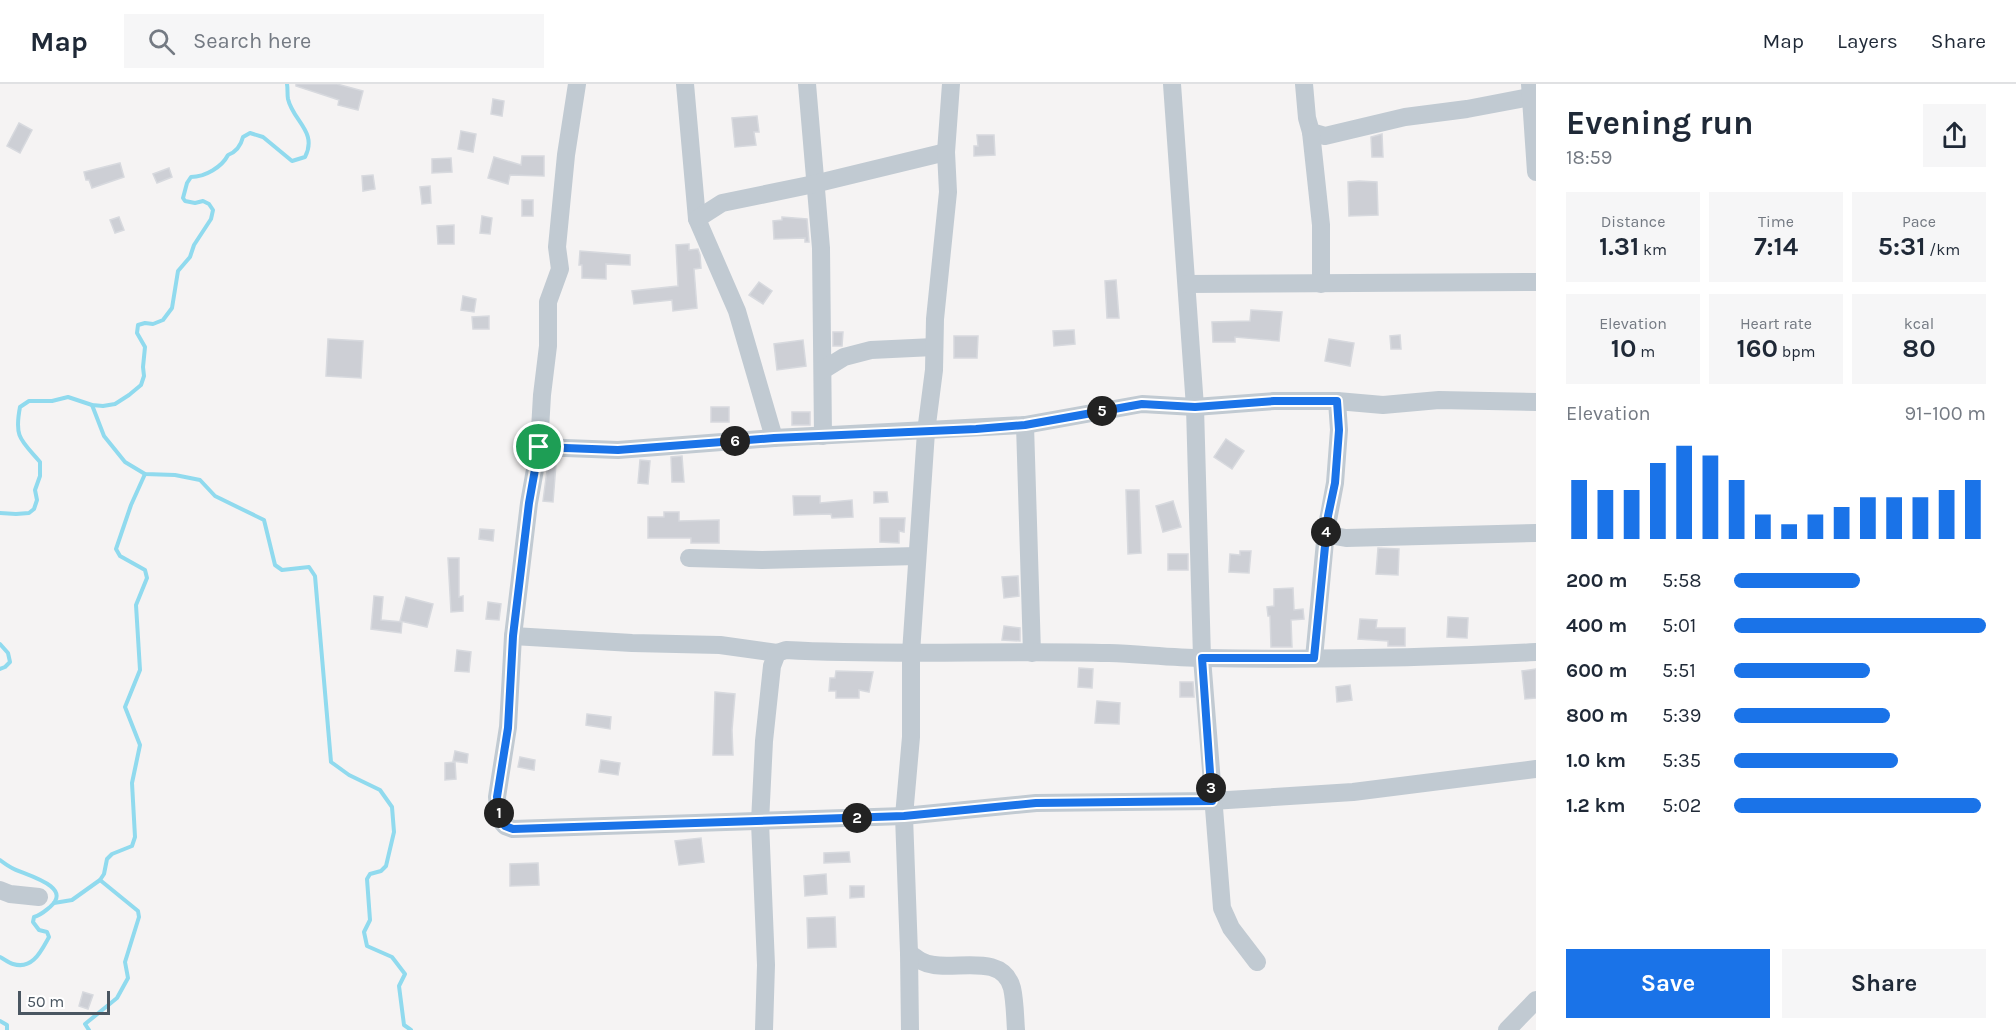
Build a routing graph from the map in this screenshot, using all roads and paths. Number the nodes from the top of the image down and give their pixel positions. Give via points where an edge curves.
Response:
1 (577, 84) edge
2 (685, 84) edge
3 (807, 84) edge
4 (951, 84) edge
5 (1172, 84) edge
6 (1304, 84) edge
7 (1530, 91) edge
8 (1311, 132) junction
9 (946, 152) junction
10 (1536, 172) edge
11 (814, 184) junction
12 (697, 219) junction
13 (1536, 282) edge
14 (1187, 284) junction
15 (1322, 284) junction
16 (934, 347) junction
17 (823, 370) junction
18 (1337, 401) junction
19 (1536, 402) edge
20 (1195, 407) junction
21 (1025, 425) junction
22 (926, 432) junction
23 (823, 436) junction
24 (774, 438) junction
25 (539, 447) junction
26 (1326, 531) junction
27 (1536, 532) edge
28 (917, 556) junction
29 (689, 558) dead end
30 (513, 636) junction
31 (1536, 652) edge
32 (777, 653) junction
33 (911, 653) junction
34 (1032, 653) junction
35 (1202, 658) junction
36 (1314, 658) junction
37 (1536, 770) edge
38 (1212, 801) junction
39 (904, 816) junction
40 (760, 822) junction
41 (0, 890) edge
42 (39, 897) dead end
43 (909, 953) junction
44 (1257, 962) dead end
45 (1536, 1000) edge
46 (764, 1030) edge
47 (910, 1030) edge
48 (1016, 1030) edge
49 (1507, 1030) edge

1 - 25 street via 557,248 560,269 548,302
2 - 12 street
3 - 11 street
4 - 9 street
5 - 14 street
6 - 8 street
7 - 8 street via 1467,109 1405,117 1325,136
7 - 10 street
8 - 15 street via 1321,225
9 - 11 street
9 - 16 street via 948,192
11 - 12 street via 722,203
11 - 17 street via 821,248
12 - 24 street via 736,311
13 - 15 street
14 - 15 street
14 - 20 street
16 - 17 street via 871,350 844,357
16 - 22 street
17 - 23 street
18 - 19 street via 1383,405 1439,400
18 - 20 street
18 - 26 street via 1335,483
20 - 21 street via 1142,404
20 - 35 street
21 - 22 street
21 - 34 street
22 - 23 street
22 - 28 street
23 - 24 street
24 - 25 street via 618,450
25 - 30 street
26 - 27 street via 1346,538
26 - 36 street
28 - 29 street
28 - 33 street
30 - 32 street via 720,645
30 - 40 street via 508,728 497,797 499,819 505,826 513,829
31 - 36 street
32 - 33 street
32 - 40 street via 765,730
33 - 34 street
33 - 39 street via 911,737
34 - 35 street
35 - 36 street
35 - 38 street
37 - 38 street via 1353,792
38 - 39 street via 1036,803
38 - 44 street via 1222,908 1231,928
39 - 40 street
39 - 43 street
40 - 46 street via 766,965
41 - 42 street
43 - 47 street
43 - 48 street via 935,966 992,966 1004,972 1012,987
45 - 49 street

